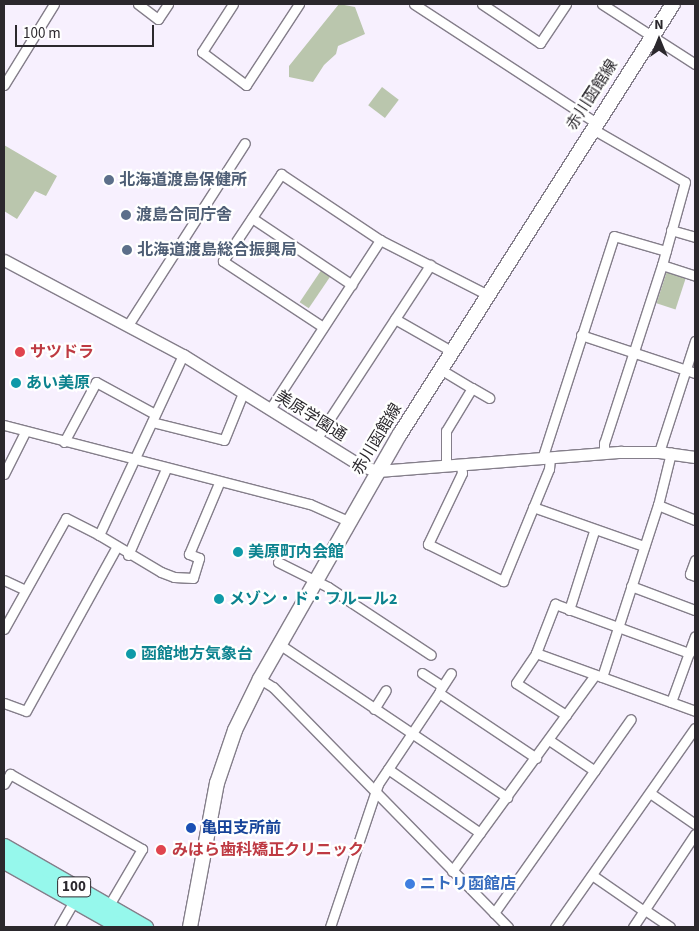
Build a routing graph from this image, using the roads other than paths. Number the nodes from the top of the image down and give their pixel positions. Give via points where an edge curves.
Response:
1 (54, 4) edge
2 (138, 4) edge
3 (168, 4) edge
4 (233, 4) edge
5 (299, 4) edge
6 (414, 4) edge
7 (482, 4) edge
8 (566, 4) edge
9 (602, 4) edge
10 (672, 4) edge
11 (652, 37) junction
12 (695, 64) edge
13 (4, 84) edge
14 (593, 125) junction
15 (245, 143) dead end
16 (252, 218) junction
17 (671, 230) junction
18 (695, 237) edge
19 (380, 240) junction
20 (666, 250) junction
21 (4, 260) edge
22 (430, 265) junction
23 (662, 265) junction
24 (695, 276) edge
25 (352, 284) junction
26 (486, 294) junction
27 (395, 319) junction
28 (128, 325) junction
29 (324, 327) junction
30 (581, 335) junction
31 (695, 341) edge
32 (451, 351) junction
33 (634, 352) junction
34 (183, 355) junction
35 (440, 369) junction
36 (686, 369) junction
37 (695, 372) edge
38 (472, 388) junction
39 (243, 393) junction
40 (489, 398) dead end
41 (270, 410) junction
42 (154, 418) junction
43 (4, 425) edge
44 (25, 432) junction
45 (317, 438) junction
46 (64, 442) junction
47 (659, 452) junction
48 (604, 453) junction
49 (671, 453) junction
50 (695, 457) edge
51 (546, 459) junction
52 (134, 461) junction
53 (461, 465) junction
54 (446, 466) junction
55 (166, 469) junction
56 (378, 471) junction
57 (4, 474) edge
58 (219, 483) junction
59 (658, 505) junction
60 (533, 507) junction
61 (695, 520) edge
62 (348, 521) junction
63 (594, 531) junction
64 (99, 535) junction
65 (117, 546) junction
66 (644, 546) junction
67 (128, 554) junction
68 (695, 560) edge
69 (278, 562) dead end
70 (695, 576) edge
71 (4, 580) edge
72 (314, 580) junction
73 (631, 586) junction
74 (26, 590) junction
75 (569, 610) junction
76 (695, 610) edge
77 (618, 627) junction
78 (4, 629) edge
79 (695, 636) edge
80 (279, 644) junction
81 (536, 653) junction
82 (689, 653) junction
83 (431, 655) dead end
84 (422, 673) dead end
85 (451, 673) dead end
86 (598, 676) junction
87 (260, 679) junction
88 (386, 690) dead end
89 (440, 690) junction
90 (671, 702) junction
91 (4, 704) edge
92 (374, 710) junction
93 (695, 711) edge
94 (566, 715) junction
95 (631, 719) dead end
96 (695, 728) edge
97 (412, 734) junction
98 (549, 740) junction
99 (536, 758) junction
100 (388, 769) junction
101 (595, 771) junction
102 (4, 784) edge
103 (374, 793) junction
104 (650, 793) junction
105 (507, 798) junction
106 (695, 824) edge
107 (480, 833) junction
108 (695, 834) edge
109 (4, 846) edge
110 (4, 861) edge
111 (452, 871) junction
112 (592, 875) junction
113 (74, 901) junction
114 (108, 907) junction
115 (644, 911) junction
116 (494, 913) junction
117 (59, 927) edge
118 (122, 927) edge
119 (145, 927) edge
120 (190, 927) edge
121 (330, 927) edge
122 (508, 927) edge
123 (555, 927) edge
124 (633, 927) edge
125 (670, 927) edge

1 - 13 street
2 - 3 street via 158,19
4 - 5 street via 202,52 246,85
6 - 14 street
7 - 8 street via 540,43
9 - 11 street
10 - 11 main road, 赤川函館線
11 - 12 street
11 - 14 main road, 赤川函館線
14 - 17 street via 685,182
14 - 26 main road, 赤川函館線
15 - 28 street
16 - 19 street via 281,174
16 - 25 street
16 - 29 street via 223,261
17 - 18 street
17 - 20 street
19 - 22 street
19 - 25 street
20 - 23 street
20 - 30 street via 614,236
21 - 28 street, 美原学園通
22 - 26 street
22 - 27 street
23 - 24 street
23 - 33 street
25 - 29 street
26 - 32 main road, 赤川函館線
27 - 32 street
27 - 45 street
28 - 34 street, 美原学園通
29 - 41 street
30 - 33 street
30 - 51 street
31 - 36 street
32 - 35 main road, 赤川函館線
33 - 36 street
33 - 48 street via 604,443
34 - 39 street, 美原学園通
34 - 42 street
35 - 38 street
35 - 56 main road, 赤川函館線
36 - 37 street
36 - 47 street
38 - 40 street
38 - 54 street via 446,432
39 - 41 street, 美原学園通
39 - 42 street via 224,440
41 - 45 street, 美原学園通
42 - 46 street via 96,382
42 - 52 street
43 - 44 street
44 - 46 street
44 - 57 street
45 - 56 street, 美原学園通 via 361,466
46 - 52 street
47 - 48 street, 美原学園通
47 - 49 street, 美原学園通
48 - 51 street, 美原学園通
49 - 50 street, 美原学園通
49 - 59 street
51 - 53 street, 美原学園通
51 - 60 street via 549,469
52 - 55 street
52 - 64 street
53 - 54 street, 美原学園通
53 - 60 street via 462,473 428,544 503,581
54 - 56 street, 美原学園通
55 - 58 street
55 - 67 street
56 - 62 main road, 赤川函館線
58 - 62 street via 310,504
58 - 67 street via 189,554 200,558 192,578 174,577
59 - 61 street
59 - 66 street
60 - 63 street
62 - 72 main road, 赤川函館線
63 - 66 street
63 - 75 street
64 - 65 street
64 - 74 street via 66,518
65 - 67 street
65 - 91 street via 26,711
66 - 73 street
68 - 70 street via 690,574
69 - 72 street
71 - 74 street
72 - 80 main road, 赤川函館線
72 - 83 street
73 - 76 street
73 - 77 street
74 - 78 street
75 - 77 street
75 - 81 street via 555,604
77 - 82 street
77 - 86 street
79 - 82 street
80 - 87 main road, 赤川函館線
80 - 92 street
81 - 86 street
81 - 94 street via 516,683
82 - 90 street
84 - 89 street
85 - 89 street
86 - 90 street
86 - 94 street
87 - 103 street via 274,687
87 - 120 main road, 赤川函館線 via 235,730 217,783
88 - 92 street
89 - 97 street
89 - 99 street
90 - 93 street
92 - 97 street
94 - 98 street
95 - 101 street
96 - 104 street
97 - 100 street
97 - 105 street
98 - 99 street
98 - 101 street
99 - 105 street
100 - 103 street
100 - 107 street
101 - 116 street
102 - 114 street via 10,774 142,849
103 - 111 street
103 - 121 street
104 - 106 street
104 - 112 street
105 - 107 street
107 - 111 street
108 - 115 street
109 - 114 main road, 100
110 - 113 main road, 100
111 - 116 street
112 - 115 street
112 - 123 street
113 - 117 street
113 - 118 main road, 100
114 - 119 main road, 100
115 - 124 street
115 - 125 street
116 - 122 street

